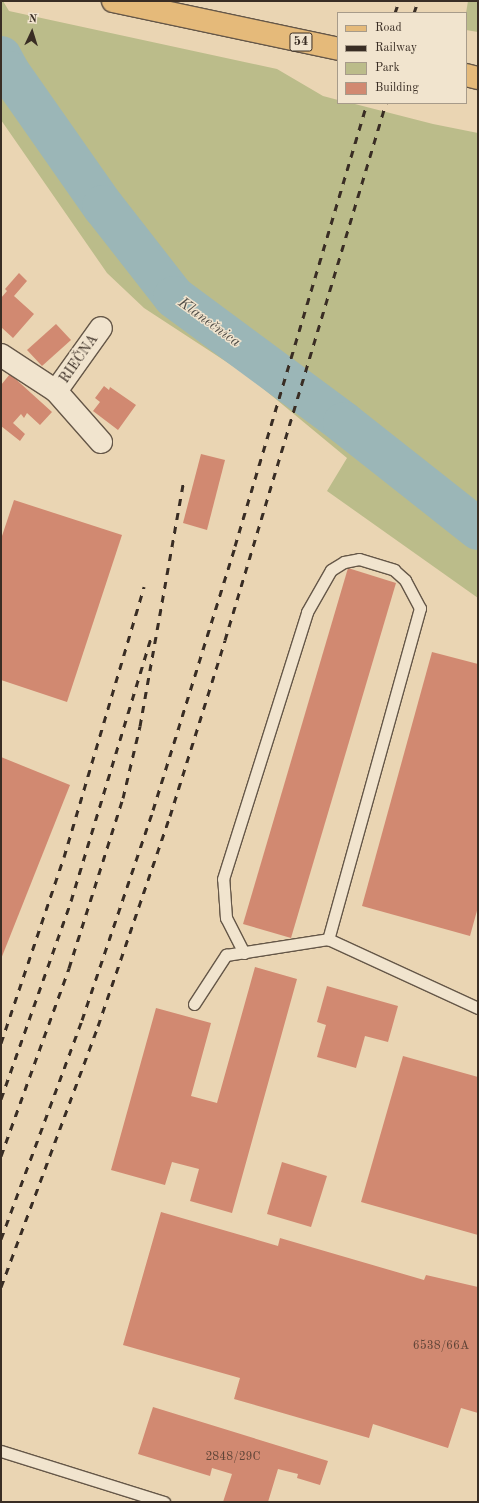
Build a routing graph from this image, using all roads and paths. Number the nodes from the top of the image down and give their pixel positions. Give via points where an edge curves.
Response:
1 (113, 1) edge
2 (337, 49) edge
3 (467, 76) edge
4 (478, 78) edge
5 (101, 328) dead end
6 (1, 355) edge
7 (56, 391) junction
8 (101, 442) dead end
9 (328, 939) junction
10 (244, 952) junction
11 (194, 1004) dead end
12 (478, 1008) edge
13 (1, 1451) edge
14 (164, 1502) edge

1 - 2 main road, 54
3 - 4 main road
5 - 7 street, RIEČNA
6 - 7 street, RIEČNA
7 - 8 street, RIEČNA
9 - 10 lane
9 - 10 lane via 420,608 405,580 394,570 359,559 344,562 331,570 307,612 223,879 226,918
9 - 12 lane
10 - 11 lane via 226,955
13 - 14 lane

